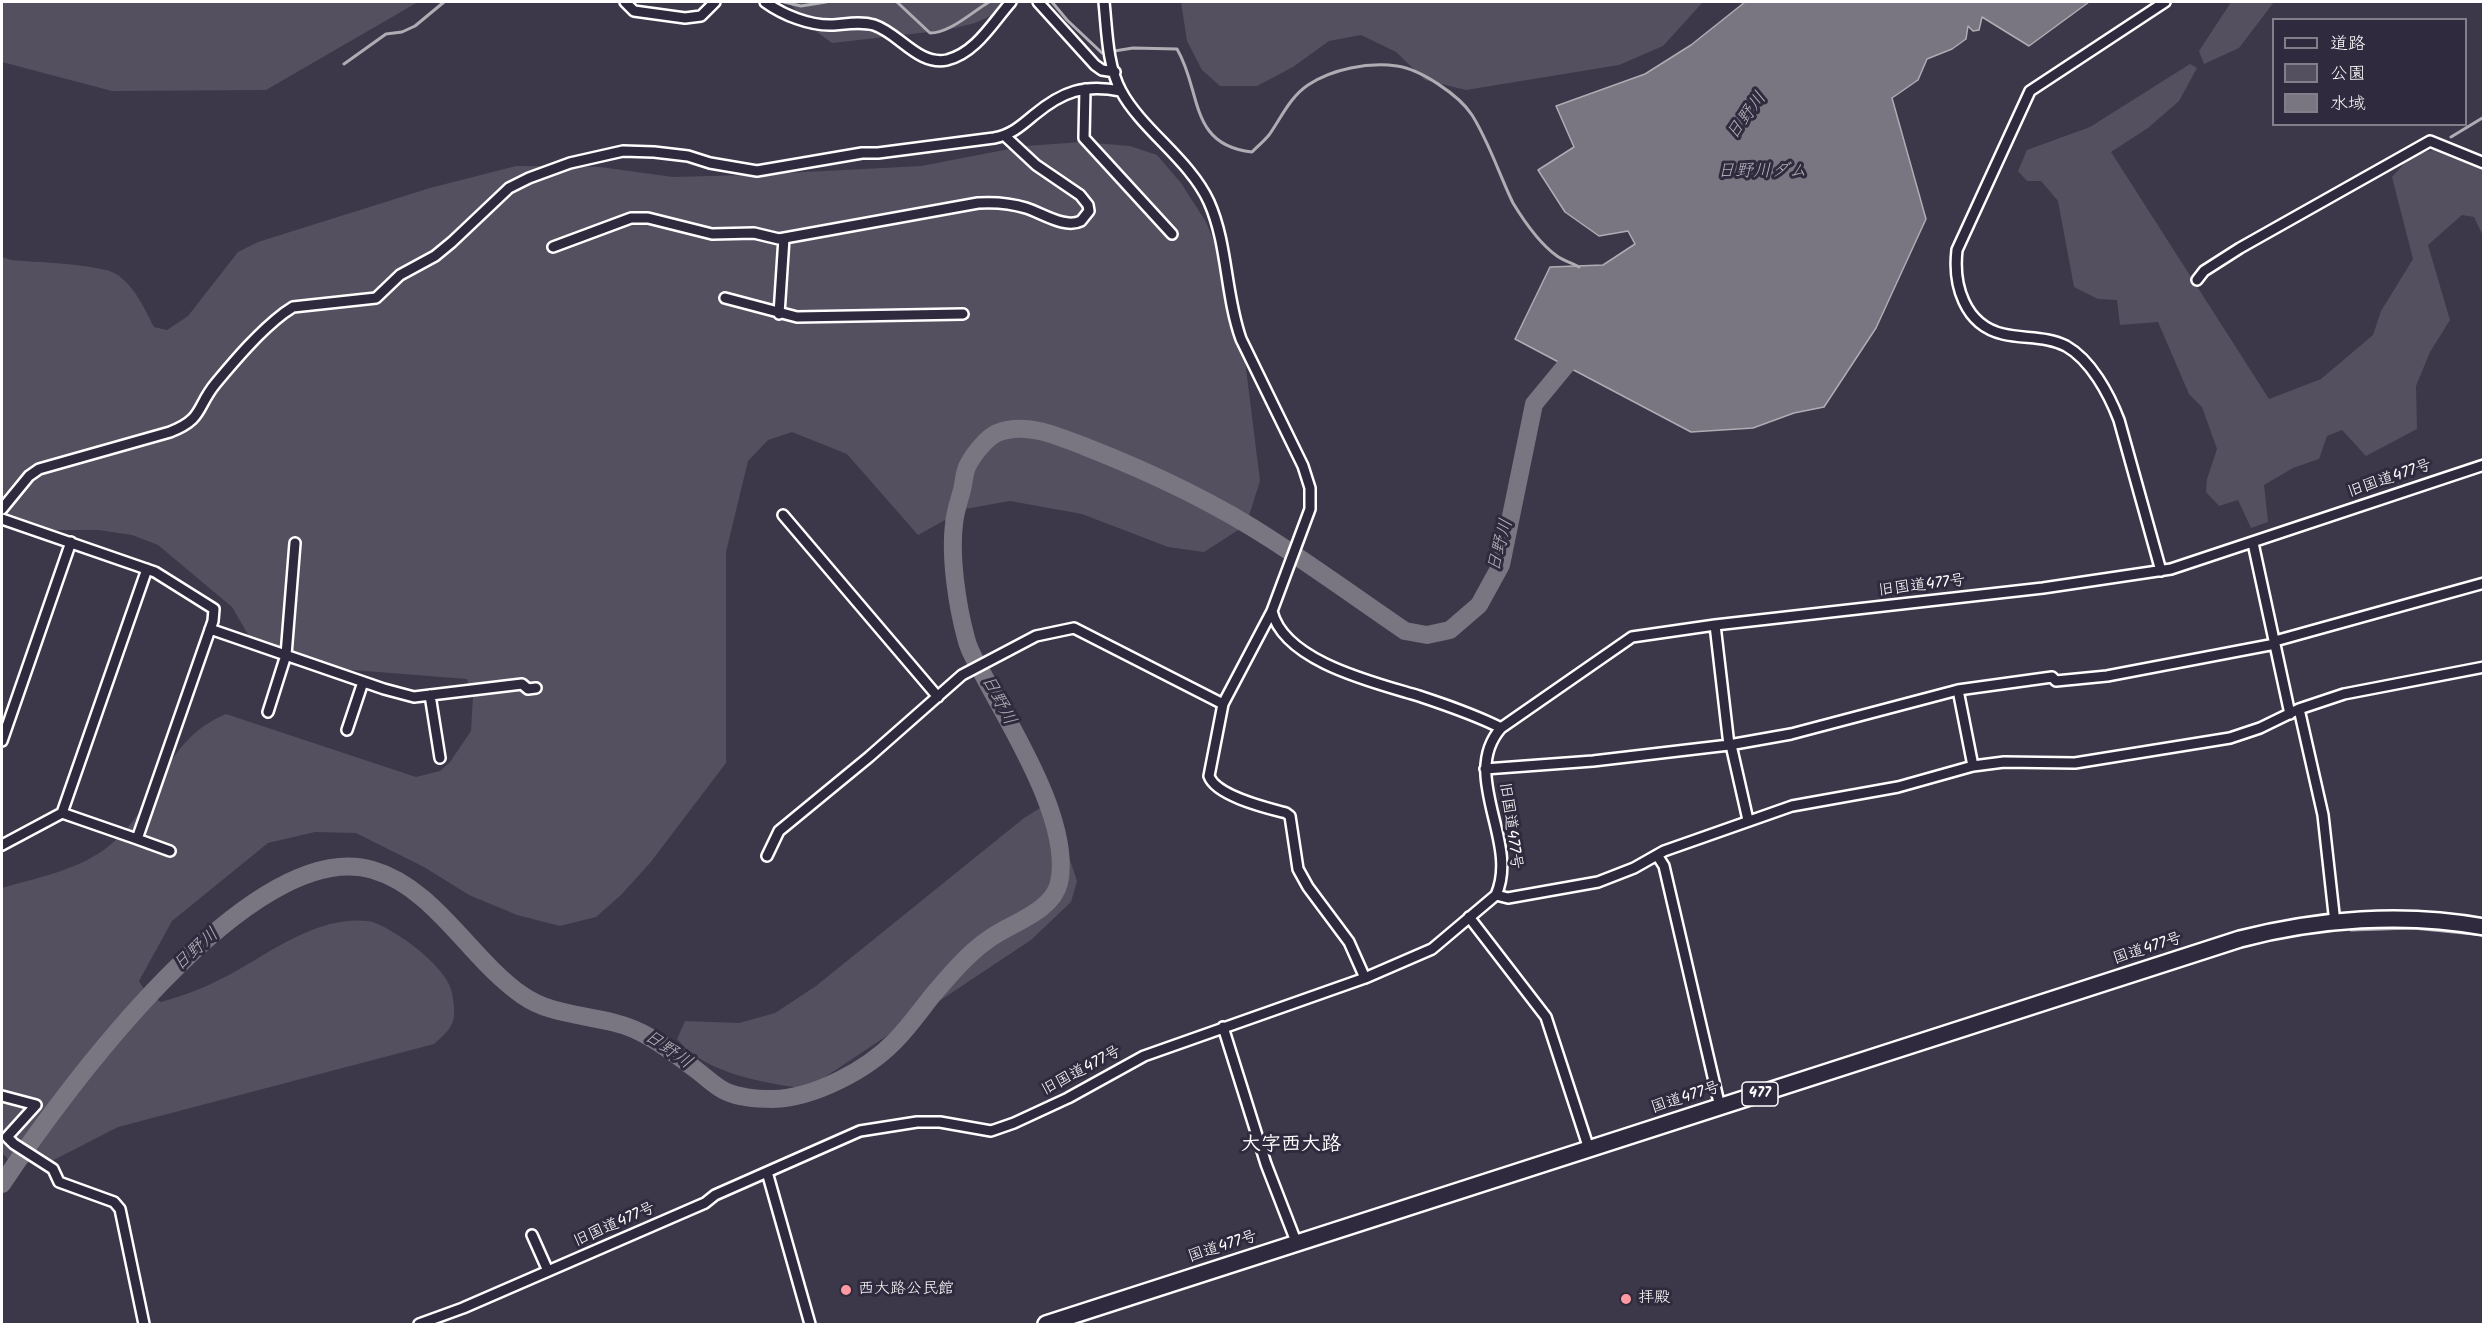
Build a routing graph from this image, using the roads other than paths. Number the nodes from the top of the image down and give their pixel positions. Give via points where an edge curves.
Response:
1 (625, 2) edge
2 (715, 2) edge
3 (765, 2) edge
4 (1011, 2) edge
5 (1038, 2) edge
6 (2165, 2) edge
7 (1105, 6) edge
8 (1114, 68) junction
9 (1085, 89) junction
10 (1121, 91) junction
11 (1005, 136) junction
12 (2484, 163) edge
13 (1172, 234) dead end
14 (784, 238) junction
15 (553, 247) dead end
16 (2197, 280) dead end
17 (725, 298) dead end
18 (779, 314) junction
19 (963, 314) dead end
20 (2484, 465) edge
21 (2, 509) edge
22 (783, 514) dead end
23 (2, 519) edge
24 (71, 542) junction
25 (295, 543) dead end
26 (2253, 543) junction
27 (147, 569) junction
28 (2161, 571) junction
29 (2484, 583) edge
30 (1272, 611) junction
31 (1715, 625) junction
32 (210, 629) junction
33 (2275, 643) junction
34 (286, 655) junction
35 (2484, 667) edge
36 (363, 682) junction
37 (536, 688) dead end
38 (1958, 690) junction
39 (430, 695) junction
40 (938, 698) junction
41 (1223, 704) junction
42 (2294, 711) junction
43 (268, 712) dead end
44 (1501, 728) junction
45 (347, 730) dead end
46 (2, 741) edge
47 (1730, 745) junction
48 (440, 758) dead end
49 (1973, 766) junction
50 (1485, 769) junction
51 (62, 813) junction
52 (1748, 820) junction
53 (137, 839) junction
54 (2, 845) edge
55 (170, 851) dead end
56 (1657, 855) junction
57 (767, 856) dead end
58 (1496, 895) junction
59 (1469, 917) junction
60 (2335, 923) junction
61 (2484, 927) edge
62 (1365, 978) junction
63 (1223, 1027) junction
64 (2, 1096) edge
65 (1720, 1107) junction
66 (1589, 1149) junction
67 (767, 1172) junction
68 (532, 1235) dead end
69 (1297, 1244) junction
70 (548, 1271) junction
71 (144, 1324) edge
72 (419, 1324) edge
73 (810, 1324) edge
74 (1046, 1324) edge

1 - 2 street via 634,11 685,18 701,16
3 - 4 street via 783,13 822,25 873,24 922,55 941,60 966,51
5 - 8 street via 1095,65 1102,70
6 - 28 street via 2030,91 1957,250 1954,265 1965,303 1983,324 2001,333 2064,345 2091,369 2114,408
7 - 8 street
8 - 10 street
9 - 10 street
9 - 11 street via 1072,90 1048,103
9 - 13 street via 1084,138
10 - 30 street via 1208,200 1220,233 1237,329 1310,488 1310,509
11 - 14 street via 1036,165 1085,200 1089,211 1081,221 1071,224 1026,208 978,202
11 - 21 street via 862,153 757,171 688,156 623,152 570,163 528,178 509,188 435,256 400,275 376,298 292,307 214,385 200,413 188,425 39,468
12 - 16 street via 2430,141 2240,248
14 - 15 street via 754,233 712,234 648,218 631,218
14 - 18 street
17 - 18 street
18 - 19 street
20 - 26 street, 旧国道477号
22 - 40 street
23 - 24 street
24 - 27 street
24 - 46 street
25 - 34 street
26 - 28 street, 旧国道477号
26 - 33 street
27 - 32 street via 213,609
27 - 51 street
28 - 31 street, 旧国道477号
29 - 33 street
30 - 41 street
30 - 44 street via 1274,620 1289,638 1349,676 1418,696
31 - 44 street, 旧国道477号 via 1632,637
31 - 47 street
32 - 34 street
32 - 53 street
33 - 38 street via 2107,676 2056,681 2052,677
33 - 42 street
34 - 36 street
34 - 43 street
35 - 42 street via 2344,694
36 - 39 street via 414,697
36 - 45 street
37 - 39 street via 528,689 522,684
38 - 47 street via 1791,734
38 - 49 street
39 - 48 street
40 - 41 street via 962,675 1036,636 1074,628
40 - 57 street via 779,831
41 - 62 street via 1211,781 1246,801 1290,816 1298,869 1349,942
42 - 49 street via 2230,738 2075,763 2004,762
42 - 60 street via 2323,815
44 - 50 street, 旧国道477号 via 1488,749
47 - 50 street
47 - 52 street
49 - 52 street via 1898,786 1792,806
50 - 58 street, 旧国道477号 via 1501,853 1501,885
51 - 53 street
51 - 54 street
52 - 56 street
53 - 55 street
56 - 58 street via 1598,882 1508,898
56 - 65 street via 1670,888
58 - 59 street, 旧国道477号
59 - 62 street, 旧国道477号 via 1432,949
59 - 66 street via 1546,1017
60 - 61 highway, 国道477号 / 477 via 2416,920
60 - 65 highway, 国道477号 / 477 via 2240,939
62 - 63 street, 旧国道477号
63 - 67 street, 旧国道477号 via 1144,1056 1068,1098 991,1131 940,1122 885,1126 843,1137
63 - 69 street via 1266,1164
64 - 71 street via 36,1105 7,1137 14,1144 53,1169 59,1182 114,1202 120,1209
65 - 66 highway, 国道477号 / 477
66 - 69 highway, 国道477号 / 477
67 - 70 street, 旧国道477号
67 - 73 street
68 - 70 street
69 - 74 highway, 国道477号 / 477
70 - 72 street, 旧国道477号

